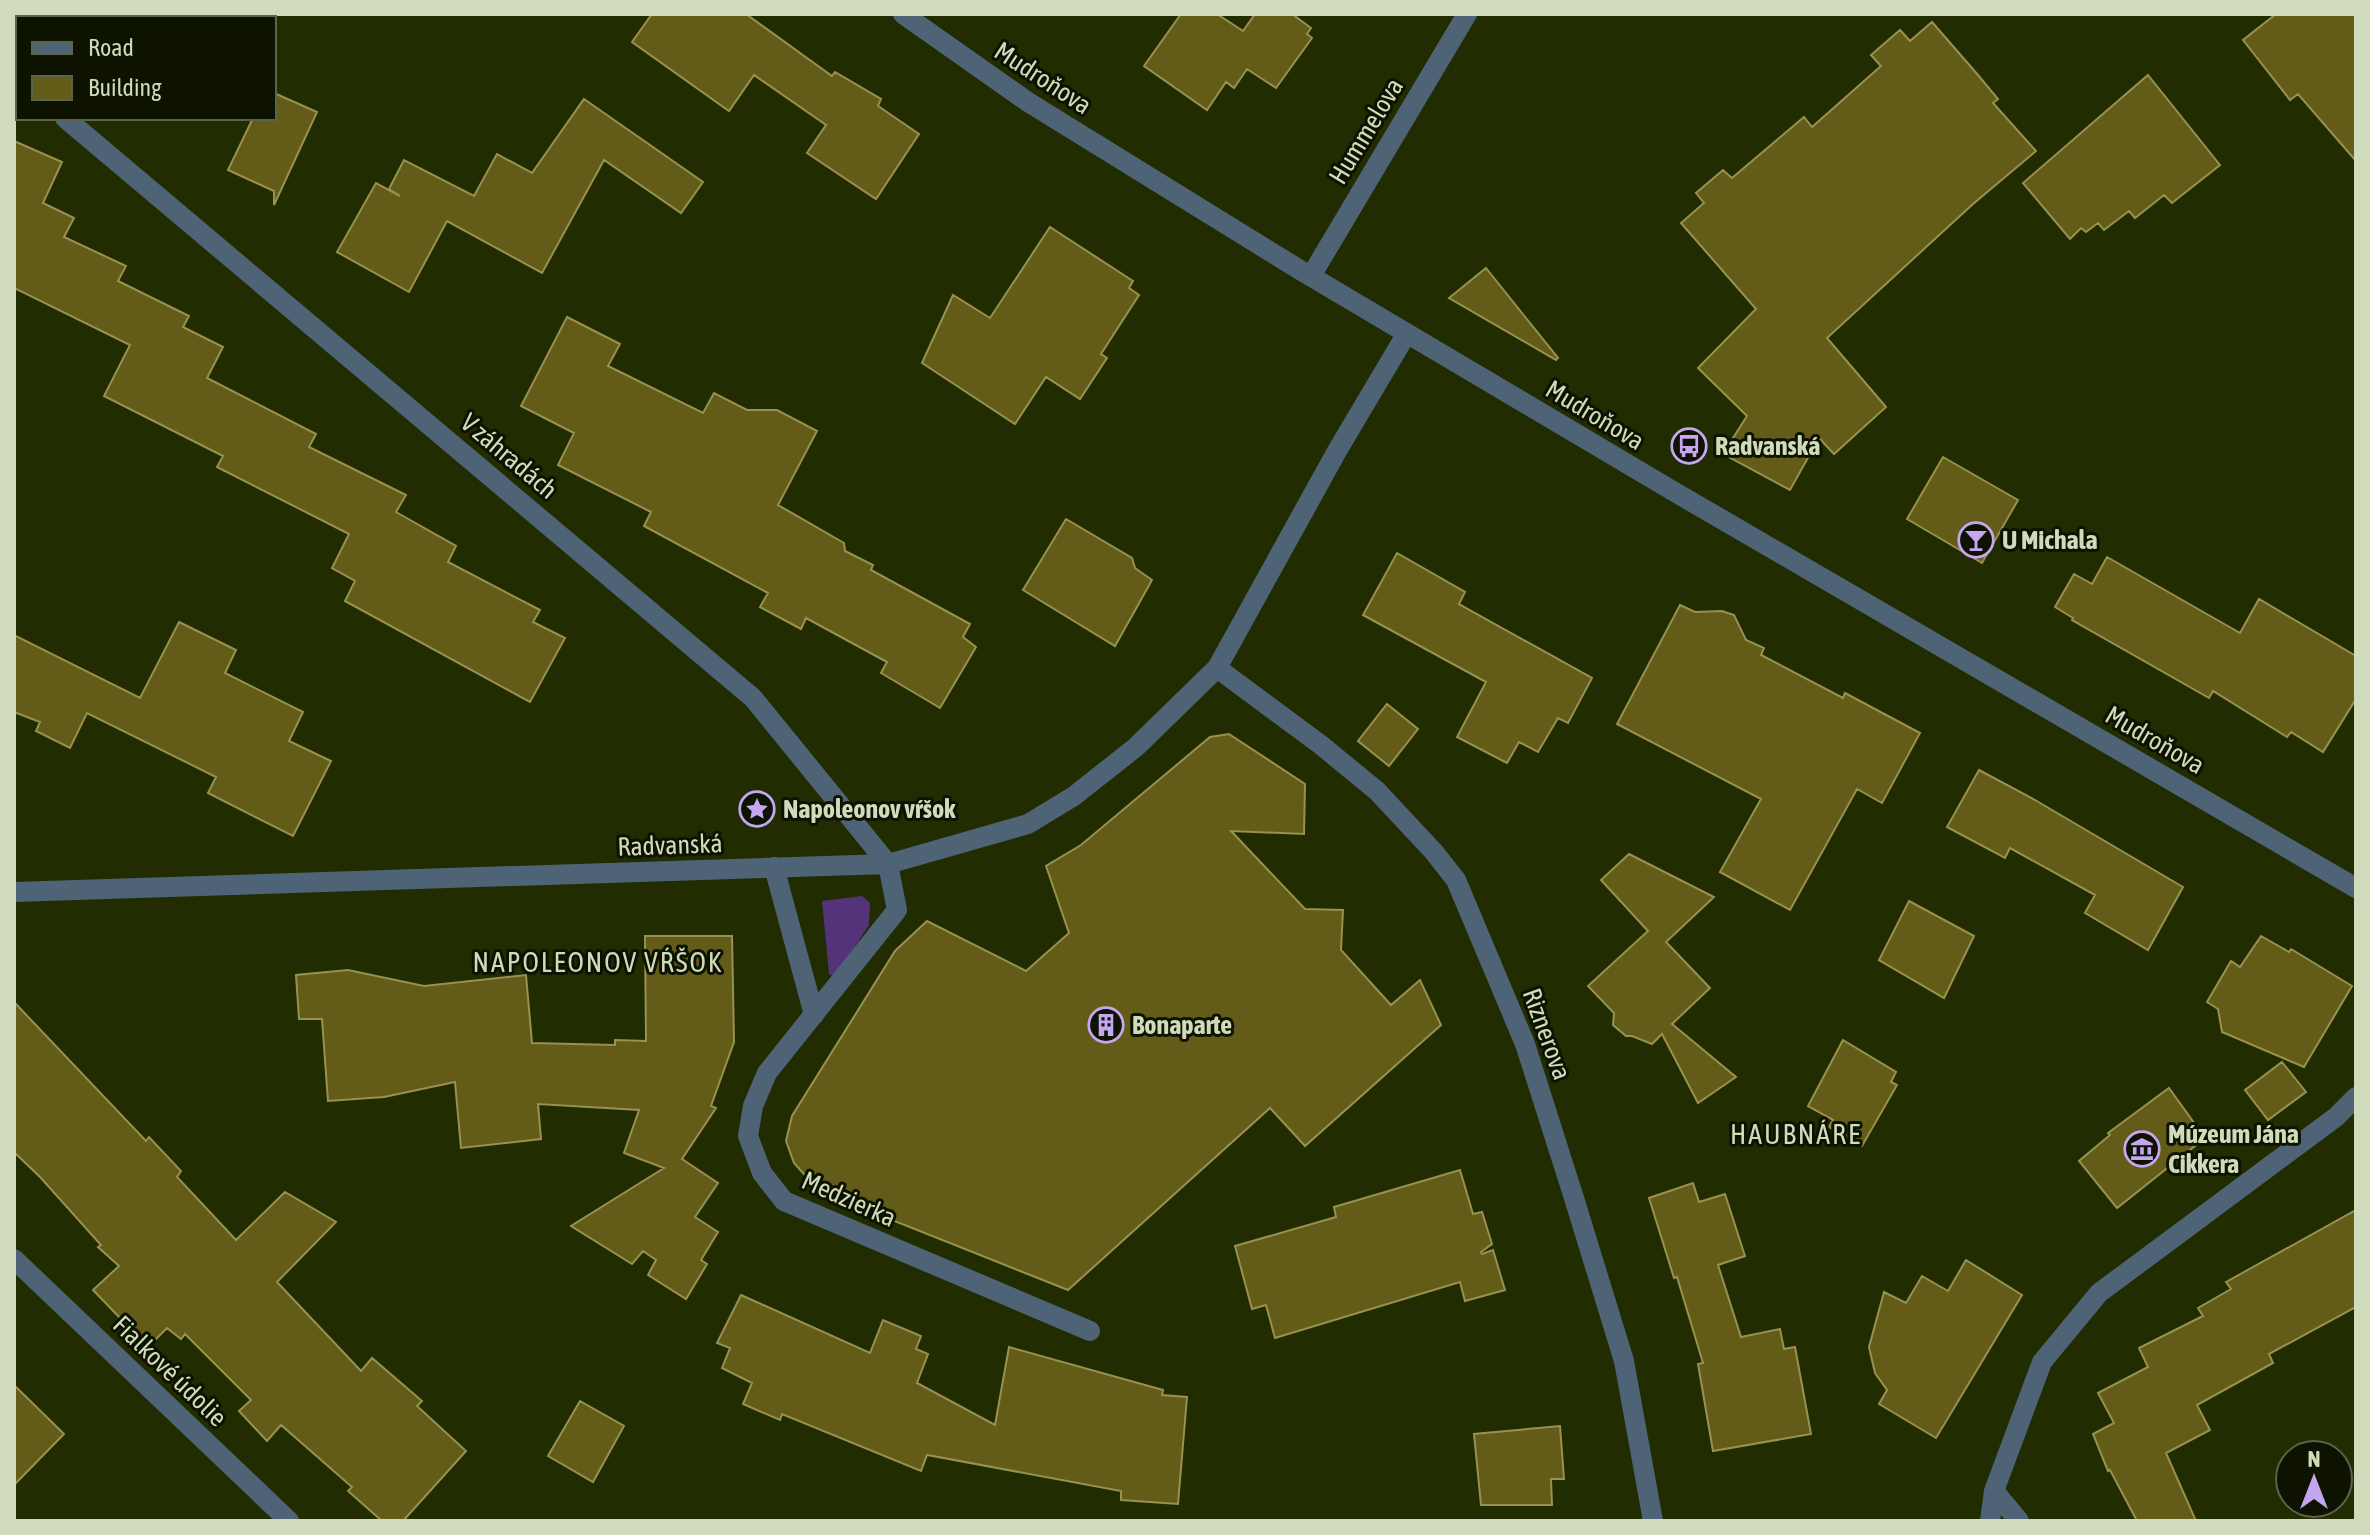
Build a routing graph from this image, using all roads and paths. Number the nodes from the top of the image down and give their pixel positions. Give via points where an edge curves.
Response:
1 (903, 14) edge
2 (1467, 14) edge
3 (67, 120) edge
4 (1311, 276) junction
5 (1407, 333) junction
6 (1217, 668) junction
7 (888, 864) junction
8 (774, 867) junction
9 (2356, 888) edge
10 (14, 892) edge
11 (814, 1015) junction
12 (2356, 1097) edge
13 (14, 1259) edge
14 (1090, 1331) dead end
15 (1994, 1491) junction
16 (289, 1521) edge
17 (1653, 1521) edge
18 (1990, 1521) edge
19 (2019, 1521) edge

1 - 4 street, Mudroňova via 1028,102
2 - 4 street, Hummelova
3 - 7 street, V záhradách via 753,698
4 - 5 street, Mudroňova
5 - 6 street, Radvanská
5 - 9 street, Mudroňova
6 - 7 street, Radvanská via 1136,747 1028,824
6 - 17 street, Riznerova via 1377,791 1456,880 1525,1044 1583,1227 1624,1361
7 - 8 street, Radvanská
7 - 11 street, Medzierka via 897,910
8 - 10 street, Radvanská
8 - 11 street
11 - 14 street, Medzierka via 767,1073 748,1136 762,1173 784,1201
12 - 15 street via 2099,1293 2042,1362
13 - 16 street, Fialkové údolie
15 - 18 street
15 - 19 street

